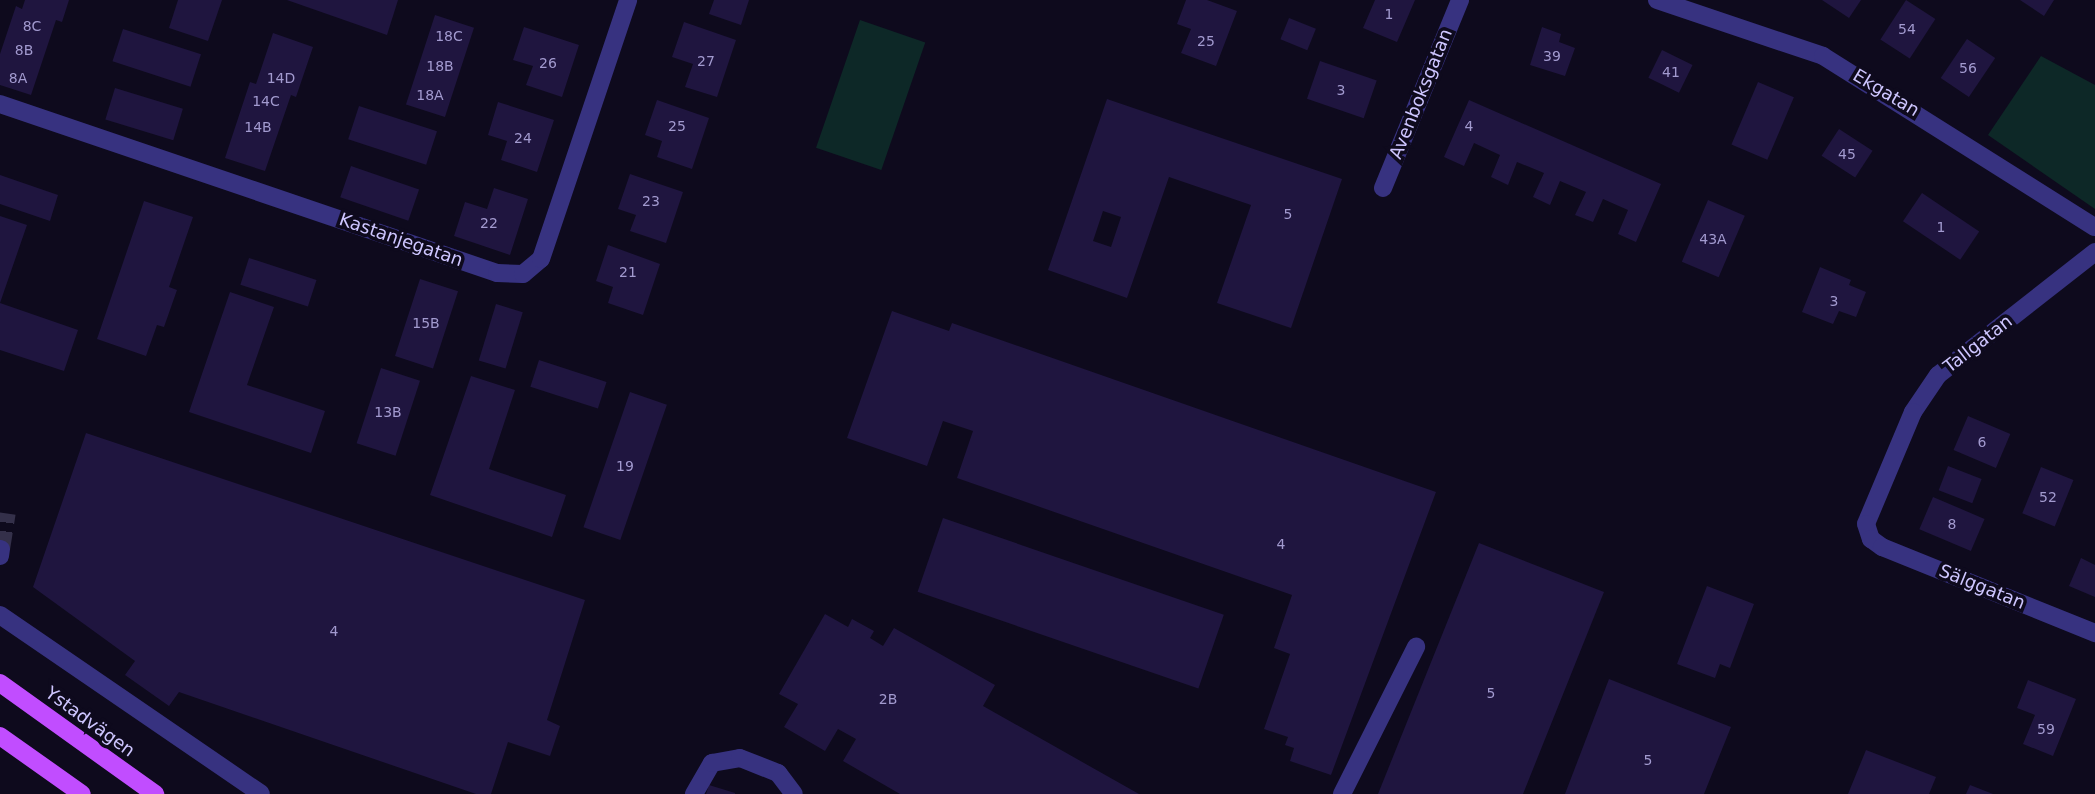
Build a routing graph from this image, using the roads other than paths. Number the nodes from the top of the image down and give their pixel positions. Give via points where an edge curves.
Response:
1 (628, 0) edge
2 (1460, 0) edge
3 (1657, 0) edge
4 (0, 104) edge
5 (1383, 188) dead end
6 (2095, 227) edge
7 (2095, 252) edge
8 (1871, 539) joint
9 (0, 614) edge
10 (2095, 633) edge
11 (1416, 647) dead end
12 (0, 683) edge
13 (0, 736) edge
14 (82, 794) edge
15 (155, 794) edge
16 (261, 794) edge
17 (694, 794) edge
18 (794, 794) edge
19 (1342, 794) edge

1 - 4 street, Kastanjegatan via 541,259 523,274 497,273
2 - 5 street, Avenboksgatan
3 - 6 street, Ekgatan via 1823,56
7 - 8 street, Tallgatan via 1938,375 1913,412 1866,524
8 - 10 street, Sälggatan
9 - 16 street
11 - 19 street
12 - 15 main road, Ystadvägen
13 - 14 main road
17 - 18 street via 712,763 740,758 778,773

